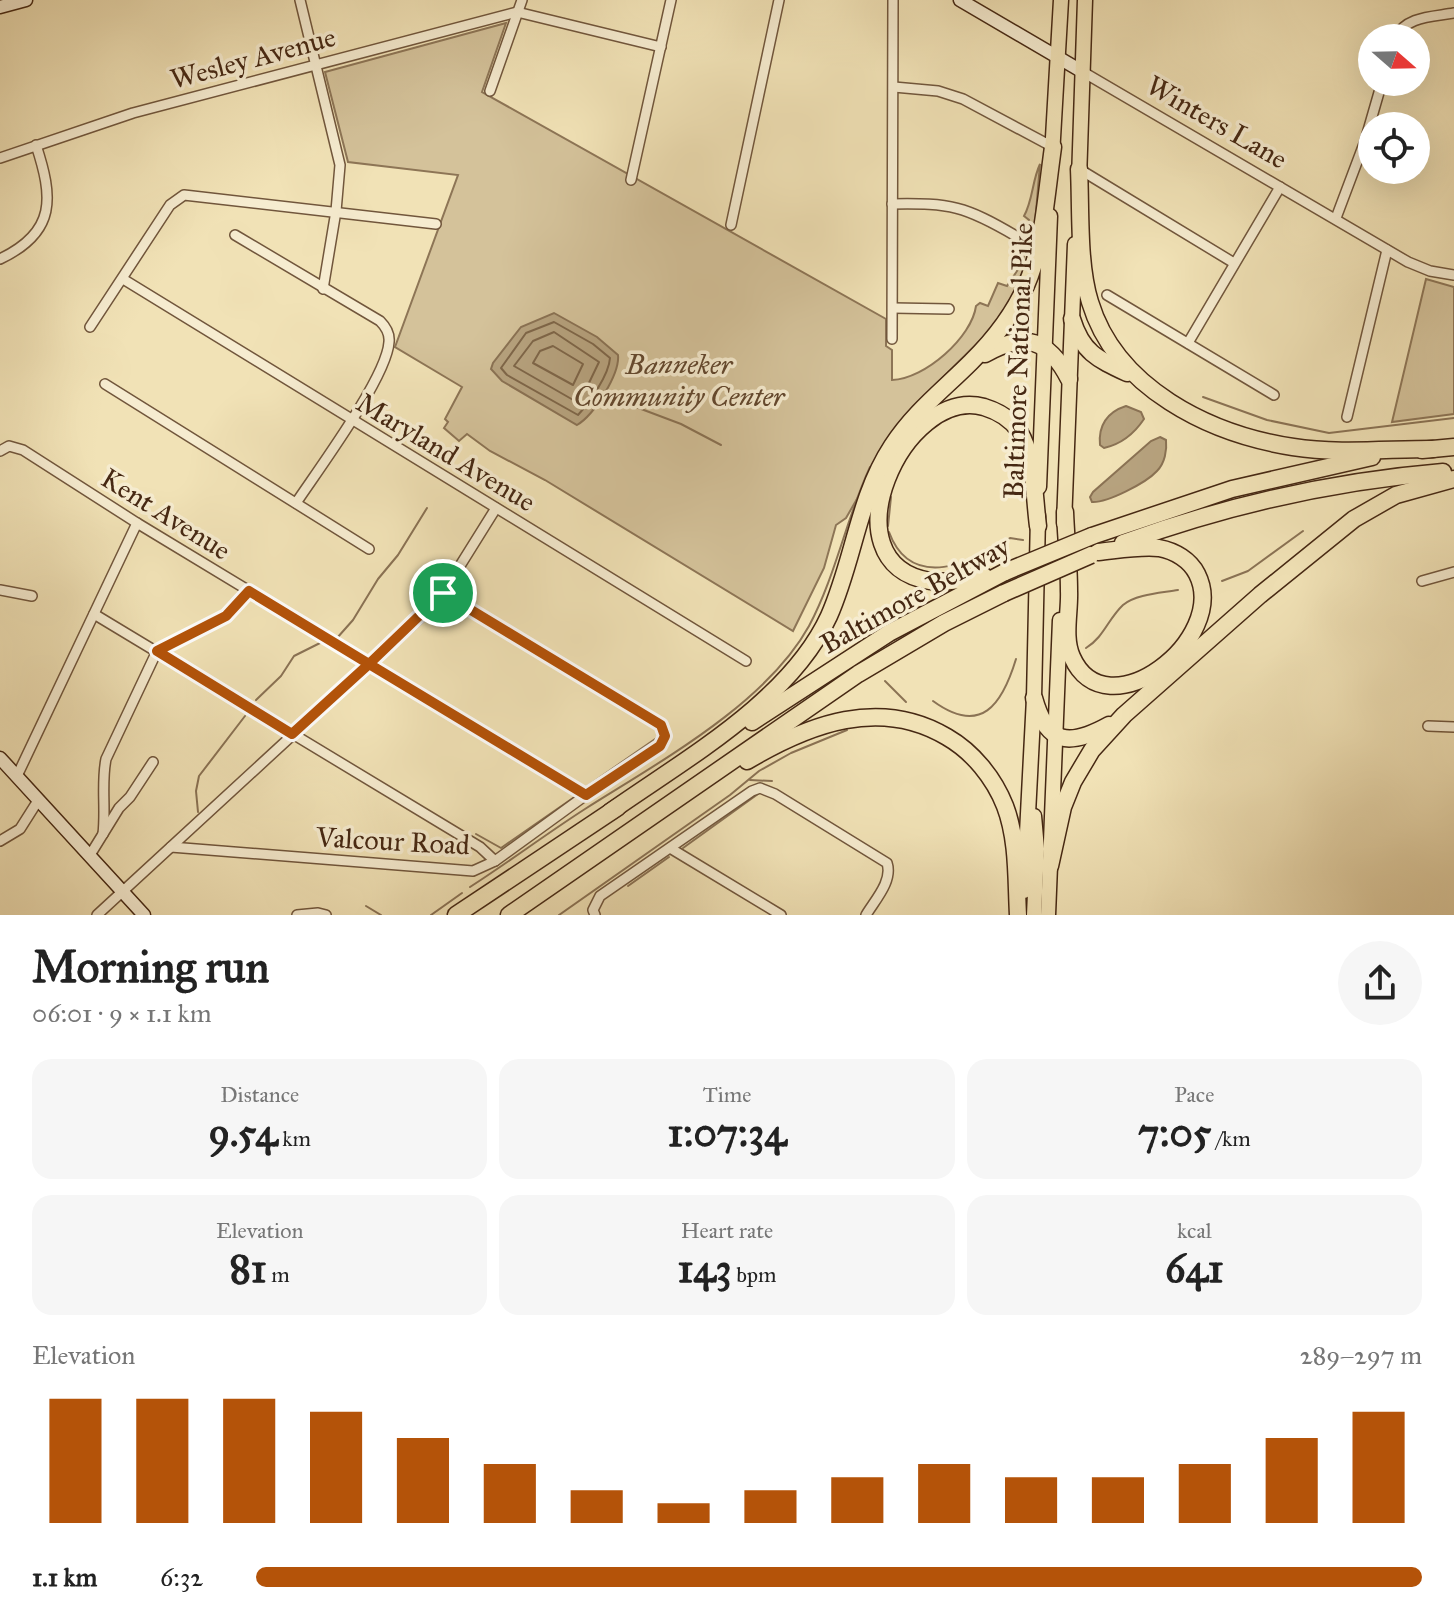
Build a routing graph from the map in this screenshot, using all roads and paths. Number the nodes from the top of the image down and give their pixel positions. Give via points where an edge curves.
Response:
1 (26, 0) edge
2 (300, 0) edge
3 (522, 0) edge
4 (671, 0) edge
5 (779, 0) edge
6 (893, 0) edge
7 (960, 0) edge
8 (1061, 0) edge
9 (1085, 0) edge
10 (0, 7) edge
11 (517, 12) junction
12 (1454, 13) edge
13 (1406, 24) edge
14 (661, 47) junction
15 (1057, 57) junction
16 (317, 64) junction
17 (1083, 72) junction
18 (894, 87) junction
19 (490, 91) dead end
20 (1378, 96) edge
21 (36, 145) junction
22 (1053, 147) junction
23 (0, 158) edge
24 (1079, 169) junction
25 (631, 180) dead end
26 (1280, 187) junction
27 (892, 204) junction
28 (336, 211) junction
29 (1336, 218) junction
30 (436, 224) dead end
31 (731, 225) dead end
32 (235, 235) dead end
33 (1016, 236) dead end
34 (1387, 250) junction
35 (0, 259) edge
36 (1234, 263) junction
37 (1454, 275) edge
38 (123, 279) junction
39 (323, 289) junction
40 (1107, 295) dead end
41 (893, 308) junction
42 (949, 309) dead end
43 (1072, 319) junction
44 (90, 327) dead end
45 (892, 339) dead end
46 (1188, 343) junction
47 (1045, 348) junction
48 (970, 364) junction
49 (1136, 377) junction
50 (1069, 379) junction
51 (105, 384) dead end
52 (1274, 395) dead end
53 (1347, 417) dead end
54 (351, 420) junction
55 (1454, 447) edge
56 (5, 449) edge
57 (1433, 449) junction
58 (1454, 472) edge
59 (1454, 479) edge
60 (296, 503) junction
61 (496, 508) junction
62 (1065, 512) junction
63 (137, 523) junction
64 (1038, 526) junction
65 (369, 549) dead end
66 (1094, 554) junction
67 (1005, 572) junction
68 (1454, 572) edge
69 (1422, 581) dead end
70 (0, 590) edge
71 (249, 591) junction
72 (443, 593) junction
73 (32, 596) dead end
74 (94, 614) junction
75 (157, 651) junction
76 (746, 661) dead end
77 (369, 664) junction
78 (1034, 698) junction
79 (1124, 715) junction
80 (1428, 726) dead end
81 (1454, 727) edge
82 (292, 734) junction
83 (1055, 736) junction
84 (0, 758) edge
85 (153, 762) dead end
86 (1029, 767) junction
87 (17, 776) junction
88 (586, 795) junction
89 (39, 799) junction
90 (610, 812) junction
91 (103, 834) junction
92 (0, 841) edge
93 (171, 847) junction
94 (606, 848) junction
95 (670, 848) junction
96 (90, 855) junction
97 (495, 861) junction
98 (1050, 866) junction
99 (123, 891) junction
100 (594, 912) edge
101 (97, 915) edge
102 (144, 915) edge
103 (297, 915) edge
104 (326, 915) edge
105 (456, 915) edge
106 (509, 915) edge
107 (781, 915) edge
108 (866, 915) edge
109 (1020, 915) edge
110 (1034, 915) edge
111 (1048, 915) edge

1 - 10 main road
2 - 16 street
3 - 11 street
4 - 14 street
5 - 31 street
6 - 18 street
7 - 15 main road, Winters Lane
8 - 15 main road, Baltimore National Pike
9 - 17 main road, Baltimore National Pike
11 - 14 street, Wesley Avenue
11 - 16 street, Wesley Avenue
11 - 19 street
12 - 13 street
14 - 25 street
15 - 17 main road, Winters Lane
15 - 22 main road, Baltimore National Pike
16 - 21 street, Wesley Avenue
16 - 28 street via 340,165
17 - 24 main road, Baltimore National Pike
17 - 26 street, Winters Lane
18 - 22 street via 963,99
18 - 27 street
20 - 29 street
21 - 23 street, Wesley Avenue
21 - 35 street via 47,180 45,216 27,243
22 - 47 main road, Baltimore National Pike
22 - 48 highway via 1040,245 1029,282 1006,323
24 - 36 street
24 - 43 main road, Baltimore National Pike
24 - 49 highway via 1089,301 1104,336
26 - 29 street, Winters Lane
26 - 36 street
27 - 33 street via 949,205
27 - 41 street
28 - 30 street
28 - 38 street via 184,195 170,205
28 - 39 street
29 - 34 street, Winters Lane
32 - 39 street
34 - 37 street, Winters Lane via 1430,271
34 - 53 street
36 - 46 street
38 - 44 street
38 - 54 street, Maryland Avenue
39 - 54 street via 380,321 389,335 383,364
40 - 46 street
41 - 42 street
41 - 45 street
43 - 49 highway via 1089,352
43 - 50 main road, Baltimore National Pike
46 - 52 street
47 - 48 highway via 1014,343
47 - 50 highway via 1060,360
47 - 64 main road, Baltimore National Pike
48 - 90 highway via 914,416 879,468 837,595 804,660 757,706
49 - 57 highway via 1203,419 1273,443 1314,449
50 - 62 main road, Baltimore National Pike
51 - 60 street
54 - 60 street
54 - 61 street, Maryland Avenue
55 - 57 highway, Baltimore Beltway
56 - 63 street, Kent Avenue via 23,450
57 - 67 highway, Baltimore Beltway, bridge via 1276,477 1186,503
58 - 66 highway, Baltimore Beltway via 1254,503
59 - 79 highway via 1396,495 1354,519
60 - 65 street
61 - 72 street
61 - 76 street, Maryland Avenue
62 - 66 highway via 1072,656 1102,684 1127,684 1154,673 1185,644 1202,605 1200,581 1189,562 1170,551 1138,548
62 - 83 main road, Baltimore National Pike
63 - 71 street, Kent Avenue
63 - 74 street
64 - 67 highway via 1026,446 1000,414 977,405 951,408 926,423 900,453 877,517 881,544 895,564 929,581
64 - 78 main road, Baltimore National Pike
66 - 94 highway, Baltimore Beltway, bridge via 944,623 858,674
67 - 90 highway, Baltimore Beltway via 867,646
68 - 69 street
70 - 73 street
71 - 75 street via 226,616
71 - 77 street, Kent Avenue
72 - 77 street
72 - 88 street, Valcour Road via 661,725 665,736 654,751
74 - 75 street
74 - 87 street
75 - 82 street
75 - 91 street via 106,759
77 - 82 street
77 - 88 street, Kent Avenue
78 - 83 highway via 1043,724
78 - 86 main road, Baltimore National Pike
79 - 83 highway via 1081,737
79 - 98 highway via 1092,750 1073,782
80 - 81 street
82 - 93 street
82 - 97 street
83 - 98 main road, Baltimore National Pike
84 - 87 main road
85 - 91 street
86 - 109 main road, Baltimore National Pike
86 - 110 main road via 1037,849
87 - 89 main road
88 - 97 street, Valcour Road
89 - 92 street via 20,829
89 - 96 main road
90 - 105 highway, Baltimore Beltway
91 - 96 street
93 - 97 street, Valcour Road via 462,871
93 - 99 street
94 - 106 highway, Baltimore Beltway
94 - 109 highway via 784,740 848,719 894,717 954,741 995,785 1013,837
95 - 100 street via 600,896
95 - 107 street
95 - 108 street via 760,788 881,858 889,868 887,881
96 - 99 main road
98 - 111 main road, Baltimore National Pike
99 - 101 street
99 - 102 main road
103 - 104 street

